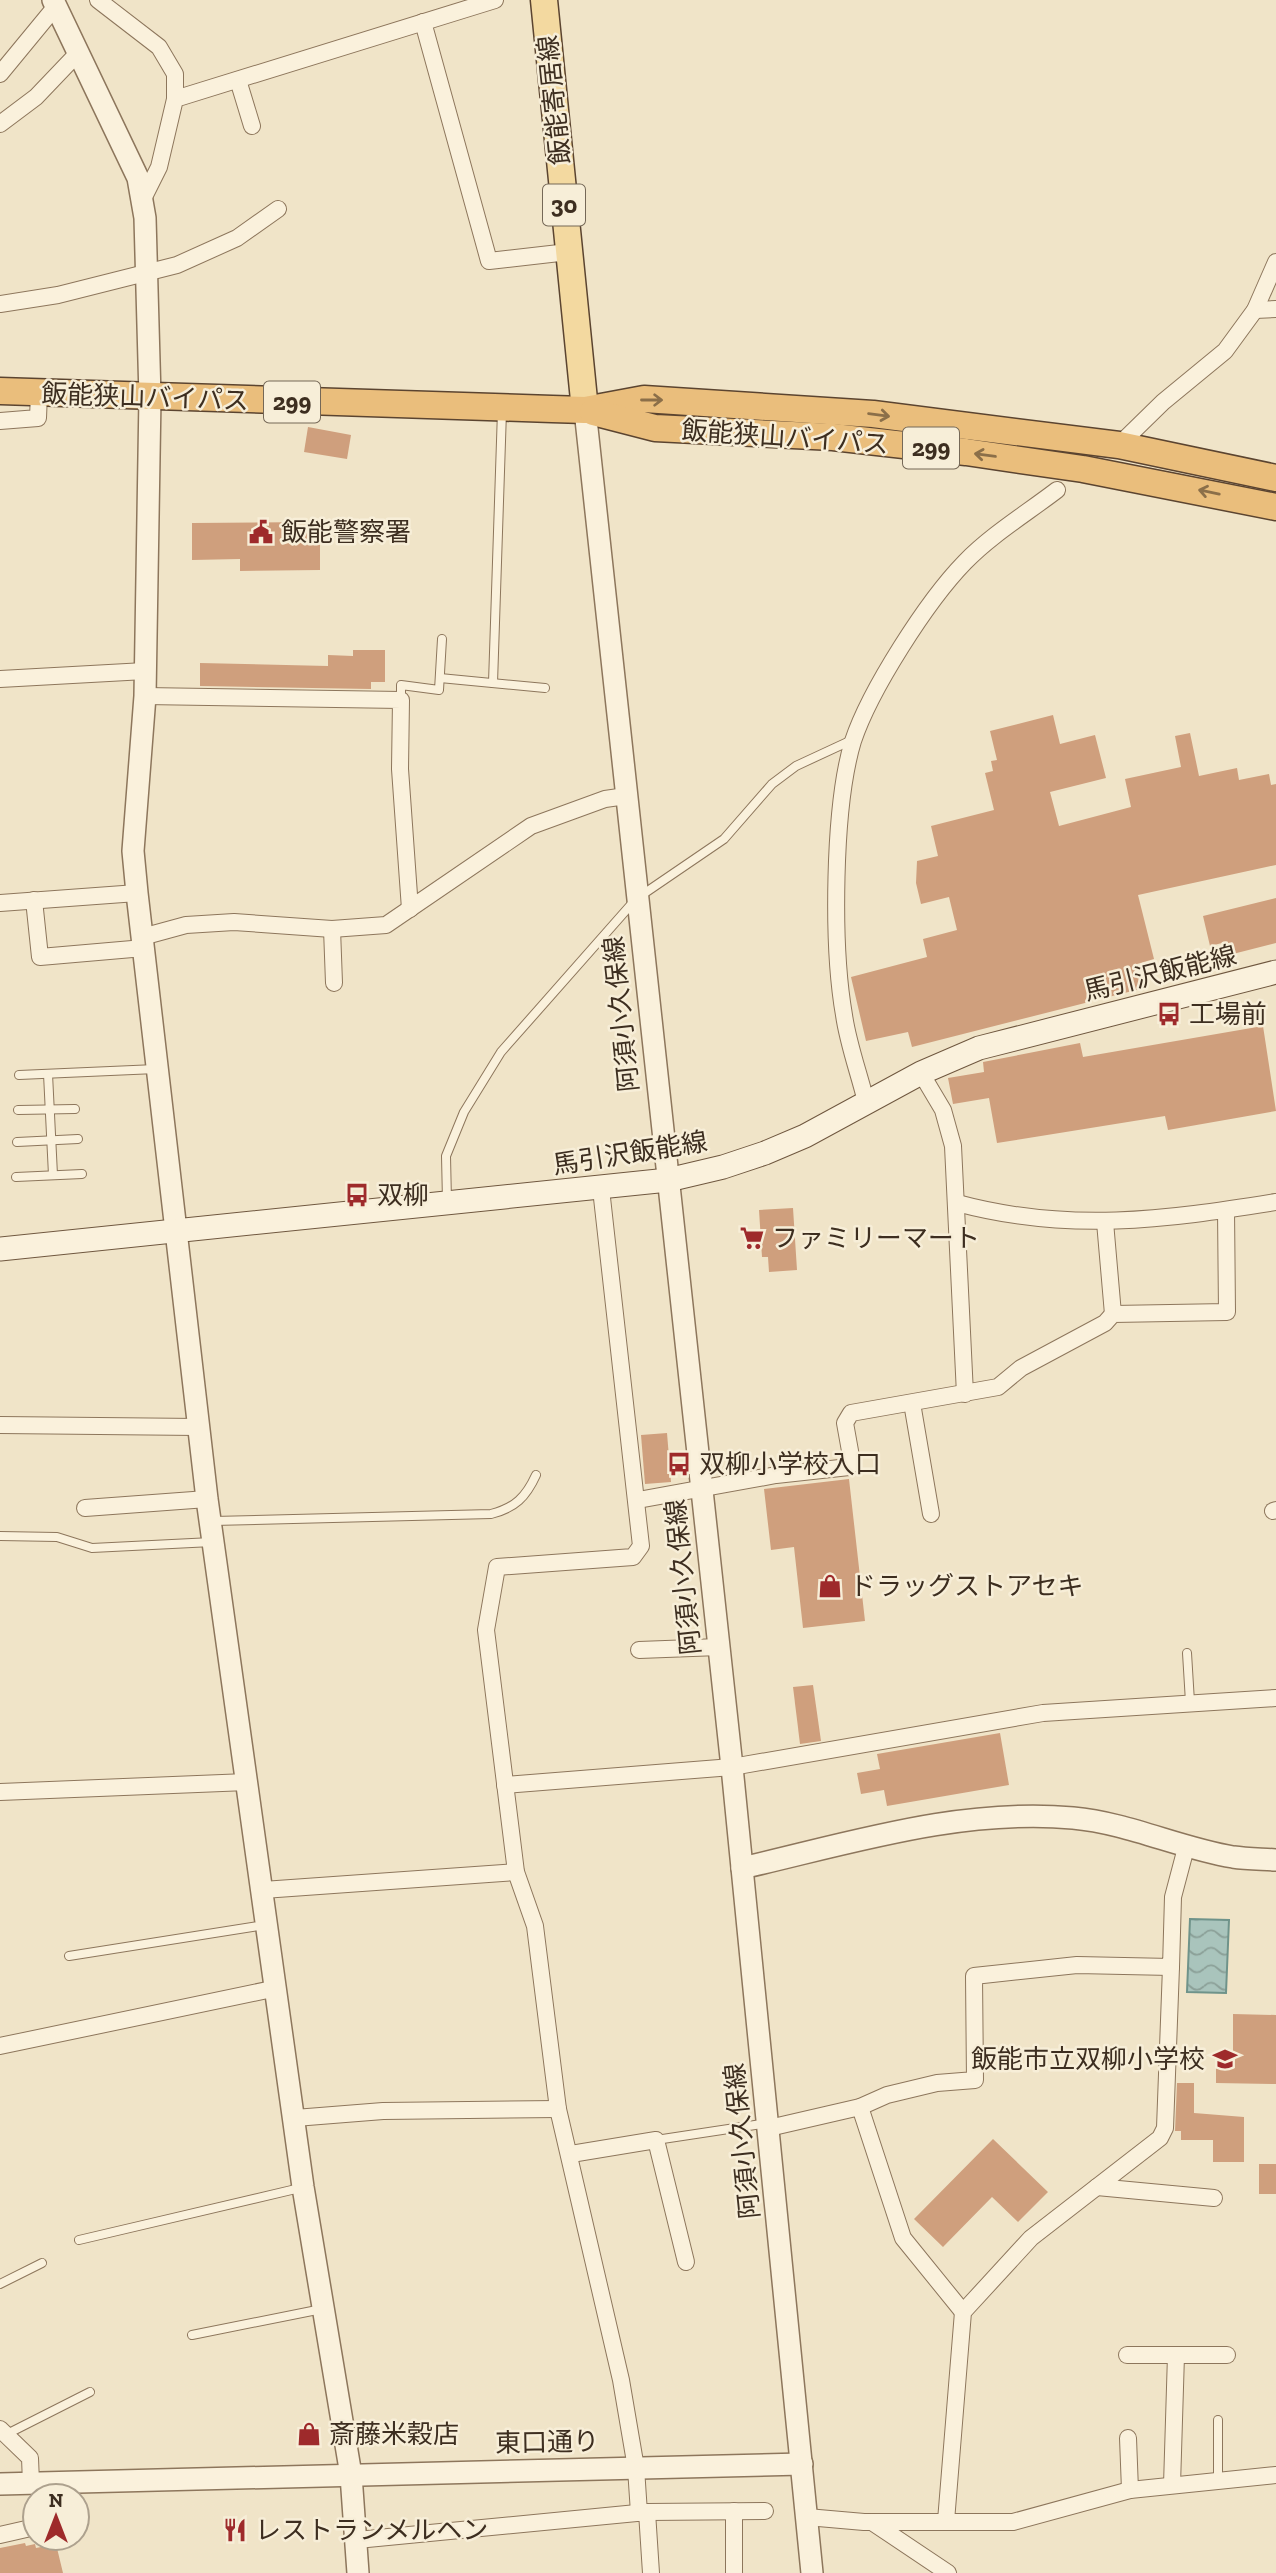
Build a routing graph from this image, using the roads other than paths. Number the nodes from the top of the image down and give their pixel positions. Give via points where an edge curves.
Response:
1 (98, 0) edge
2 (495, 0) edge
3 (544, 0) edge
4 (54, 3) edge
5 (423, 23) junction
6 (78, 53) junction
7 (3, 65) edge
8 (238, 80) junction
9 (175, 99) junction
10 (0, 124) edge
11 (252, 126) dead end
12 (143, 198) junction
13 (278, 209) dead end
14 (568, 252) junction
15 (1276, 262) edge
16 (147, 273) junction
17 (0, 304) edge
18 (1276, 309) edge
19 (1255, 310) junction
20 (0, 391) edge
21 (39, 393) junction
22 (150, 397) junction
23 (502, 408) junction
24 (584, 410) junction
25 (0, 421) edge
26 (1119, 445) junction
27 (1276, 478) edge
28 (1057, 490) dead end
29 (1276, 507) edge
30 (442, 639) dead end
31 (145, 671) junction
32 (440, 678) junction
33 (0, 679) edge
34 (493, 683) junction
35 (545, 688) dead end
36 (145, 696) junction
37 (401, 700) junction
38 (854, 739) junction
39 (626, 796) junction
40 (137, 892) junction
41 (636, 899) junction
42 (34, 900) junction
43 (0, 903) edge
44 (410, 909) junction
45 (332, 929) junction
46 (143, 942) junction
47 (1276, 972) edge
48 (334, 983) dead end
49 (159, 1069) junction
50 (921, 1073) junction
51 (19, 1074) dead end
52 (48, 1074) junction
53 (866, 1102) junction
54 (75, 1109) dead end
55 (18, 1110) dead end
56 (49, 1110) junction
57 (78, 1139) dead end
58 (51, 1140) junction
59 (17, 1142) dead end
60 (82, 1174) dead end
61 (53, 1175) junction
62 (16, 1177) dead end
63 (668, 1180) junction
64 (601, 1189) junction
65 (1276, 1202) edge
66 (957, 1203) junction
67 (447, 1204) junction
68 (1226, 1210) junction
69 (1105, 1222) junction
70 (176, 1233) junction
71 (0, 1250) edge
72 (1113, 1314) junction
73 (965, 1394) junction
74 (912, 1403) junction
75 (0, 1425) edge
76 (198, 1427) junction
77 (536, 1475) dead end
78 (702, 1490) junction
79 (206, 1499) junction
80 (638, 1500) junction
81 (85, 1508) dead end
82 (932, 1514) dead end
83 (211, 1532) junction
84 (0, 1536) edge
85 (719, 1647) junction
86 (639, 1650) dead end
87 (1187, 1653) dead end
88 (1276, 1699) edge
89 (1191, 1703) junction
90 (732, 1767) junction
91 (247, 1782) junction
92 (505, 1785) junction
93 (0, 1792) edge
94 (1187, 1844) junction
95 (1276, 1860) edge
96 (742, 1868) junction
97 (516, 1872) junction
98 (263, 1890) junction
99 (268, 1924) junction
100 (69, 1956) dead end
101 (1171, 1967) junction
102 (277, 1989) junction
103 (0, 2046) edge
104 (860, 2107) junction
105 (558, 2109) junction
106 (295, 2118) junction
107 (769, 2125) junction
108 (656, 2140) junction
109 (571, 2154) junction
110 (303, 2187) junction
111 (1097, 2187) junction
112 (1214, 2198) dead end
113 (79, 2240) dead end
114 (686, 2262) dead end
115 (42, 2263) dead end
116 (0, 2284) edge
117 (325, 2308) junction
118 (963, 2312) junction
119 (192, 2336) dead end
120 (1127, 2355) dead end
121 (1176, 2355) junction
122 (1227, 2355) dead end
123 (90, 2392) dead end
124 (1218, 2420) dead end
125 (3, 2432) edge
126 (1128, 2438) dead end
127 (802, 2464) junction
128 (636, 2468) junction
129 (351, 2475) junction
130 (1276, 2475) edge
131 (1218, 2480) junction
132 (31, 2482) edge
133 (21, 2483) edge
134 (0, 2484) edge
135 (1172, 2485) junction
136 (91, 2488) edge
137 (1130, 2490) junction
138 (734, 2511) junction
139 (765, 2511) dead end
140 (643, 2513) junction
141 (807, 2517) junction
142 (946, 2521) junction
143 (873, 2522) junction
144 (21, 2530) edge
145 (0, 2535) edge
146 (357, 2540) junction
147 (358, 2573) edge
148 (650, 2573) edge
149 (734, 2573) edge
150 (813, 2573) edge
151 (948, 2573) edge

1 - 9 street via 159,47 175,74
2 - 5 street
3 - 14 main road, 飯能寄居線 / 30
4 - 6 street
4 - 7 street
5 - 8 street
5 - 14 street via 489,261
6 - 10 street via 36,97
6 - 12 street via 127,153
8 - 9 street
8 - 11 street
9 - 12 street via 159,167
12 - 16 street
13 - 16 street via 237,238
14 - 24 main road, 飯能寄居線 / 30
15 - 19 street
16 - 17 street
16 - 22 street
18 - 19 street
19 - 26 street via 1225,351
20 - 21 highway, 飯能狭山バイパス / 299
21 - 22 highway, 飯能狭山バイパス / 299
21 - 25 street via 38,418
22 - 23 highway, 飯能狭山バイパス / 299
22 - 31 street
23 - 24 highway, 飯能狭山バイパス / 299
23 - 34 lane
24 -> 26 highway, 飯能狭山バイパス / 299 via 644,399 786,406
29 -> 24 highway, 飯能狭山バイパス / 299 via 1083,469 979,454 833,437 655,429
24 - 39 street, 阿須小久保線
26 - 27 highway, 飯能狭山バイパス / 299
28 - 38 street via 965,562 908,638 873,694
30 - 32 lane
31 - 33 street
31 - 36 street
32 - 34 lane
32 - 37 lane via 439,690 401,685
34 - 35 lane
36 - 37 street
36 - 40 street via 134,822
37 - 44 street via 400,769
38 - 41 lane via 796,766 772,783 724,839
38 - 53 street via 845,770 839,834 838,949 844,1016
39 - 41 street, 阿須小久保線
39 - 44 street via 531,826
40 - 42 street
40 - 46 street
41 - 63 street, 阿須小久保線
41 - 67 lane via 501,1052 482,1082 446,1156
42 - 43 street
42 - 46 street via 40,957
44 - 45 street via 386,925
45 - 46 street via 234,922 186,925
45 - 48 street
46 - 49 street
47 - 50 main road, 馬引沢飯能線 via 979,1048
49 - 52 lane
49 - 70 street
50 - 53 main road, 馬引沢飯能線
50 - 66 street via 943,1110 953,1146
51 - 52 lane
52 - 56 lane
53 - 63 main road, 馬引沢飯能線 via 765,1153
54 - 56 lane
55 - 56 lane
56 - 58 lane
57 - 58 lane
58 - 59 lane
58 - 61 lane
60 - 61 lane
61 - 62 lane
63 - 64 main road, 馬引沢飯能線
63 - 78 street, 阿須小久保線
64 - 67 main road, 馬引沢飯能線
64 - 80 street
65 - 68 street
66 - 69 street via 1006,1216
66 - 73 street
67 - 70 main road, 馬引沢飯能線 via 320,1214
68 - 69 street
68 - 72 street via 1227,1312
69 - 72 street
70 - 71 main road, 馬引沢飯能線
70 - 76 street
72 - 73 street via 1105,1323 1021,1368 998,1387
73 - 74 street
74 - 78 street via 847,1417 849,1467
74 - 82 street
75 - 76 street
76 - 79 street
77 - 83 lane via 528,1493 510,1509 491,1514
78 - 80 street
78 - 85 street, 阿須小久保線
79 - 81 street
79 - 83 street
80 - 92 street via 641,1546 633,1557 497,1567 486,1630
83 - 84 lane via 92,1548 57,1537
83 - 91 street
85 - 86 street
85 - 90 street, 阿須小久保線
87 - 89 lane
88 - 89 street
89 - 90 street via 1043,1713
90 - 92 street
90 - 96 street, 阿須小久保線
91 - 93 street
91 - 98 street
92 - 97 street
94 - 95 street via 1233,1857
94 - 96 street via 1093,1820 1002,1816 917,1827
94 - 101 street via 1173,1897
96 - 107 street, 阿須小久保線
97 - 98 street
97 - 105 street via 535,1926
98 - 99 street
99 - 100 lane
99 - 102 street
101 - 104 street via 1077,1965 974,1976 975,2080 937,2083
101 - 111 street via 1165,2128 1160,2138
102 - 103 street
102 - 106 street
104 - 107 street
104 - 118 street via 903,2238
105 - 106 street via 383,2111
105 - 109 street
106 - 110 street
107 - 108 lane
107 - 127 street, 阿須小久保線
108 - 109 street
108 - 114 street
109 - 128 street
110 - 113 lane
110 - 117 street
111 - 112 street
111 - 118 street via 1031,2238
115 - 116 lane
117 - 119 lane
117 - 129 street
118 - 142 street
120 - 121 street
121 - 122 street
121 - 135 street
123 - 125 lane
124 - 131 lane
125 - 132 street via 30,2458
126 - 137 street
127 - 128 street, 東口通り
127 - 141 street, 阿須小久保線
128 - 129 street, 東口通り
128 - 140 street
129 - 136 street, 東口通り
129 - 146 street
130 - 131 street
131 - 135 street
133 - 134 street, 東口通り
135 - 137 street
137 - 142 street via 1013,2522
138 - 139 street
138 - 140 street
138 - 149 street
140 - 146 street
140 - 148 street
141 - 143 street
141 - 150 street, 阿須小久保線
142 - 143 street
143 - 151 street
144 - 145 street
146 - 147 street

